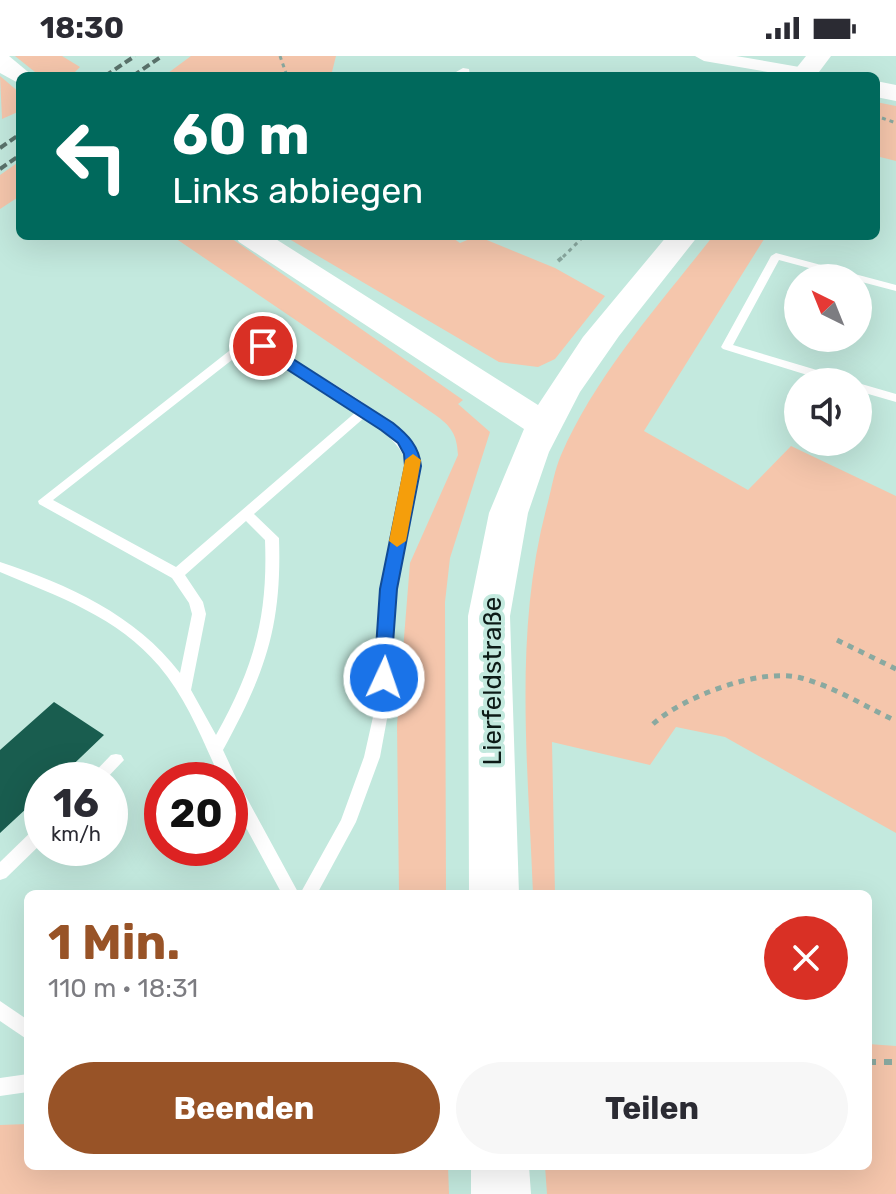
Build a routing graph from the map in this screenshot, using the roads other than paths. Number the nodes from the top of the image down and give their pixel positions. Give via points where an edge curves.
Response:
1 (704, 56) edge
2 (811, 70) edge
3 (256, 240) edge
4 (680, 240) edge
5 (896, 288) edge
6 (797, 368) edge
7 (872, 391) edge
8 (896, 398) edge
9 (364, 411) junction
10 (543, 425) junction
11 (246, 514) junction
12 (1, 568) edge
13 (177, 574) junction
14 (184, 690) junction
15 (215, 750) junction
16 (220, 762) edge
17 (248, 816) edge
18 (24, 850) edge
19 (0, 873) edge
20 (289, 890) edge
21 (310, 890) edge
22 (494, 890) edge
23 (0, 1010) edge
24 (24, 1028) edge
25 (24, 1084) edge
26 (0, 1087) edge
27 (500, 1170) edge
28 (501, 1194) edge

1 - 2 street
3 - 10 main road
4 - 10 main road, Lierfeldstraße via 584,360
5 - 6 lane via 776,256 727,347
7 - 8 lane
9 - 11 lane
9 - 13 lane via 263,346 233,353 44,501
9 - 21 lane via 403,440 413,466 388,589 382,708 372,757 348,822
10 - 22 main road, Lierfeldstraße via 511,500 489,616
11 - 13 lane
11 - 15 lane via 272,538 272,611 259,662
12 - 14 lane via 128,628 152,648
13 - 14 lane via 199,614
14 - 15 lane
15 - 16 lane
17 - 20 lane
18 - 19 lane
23 - 24 lane
25 - 26 lane
27 - 28 main road

